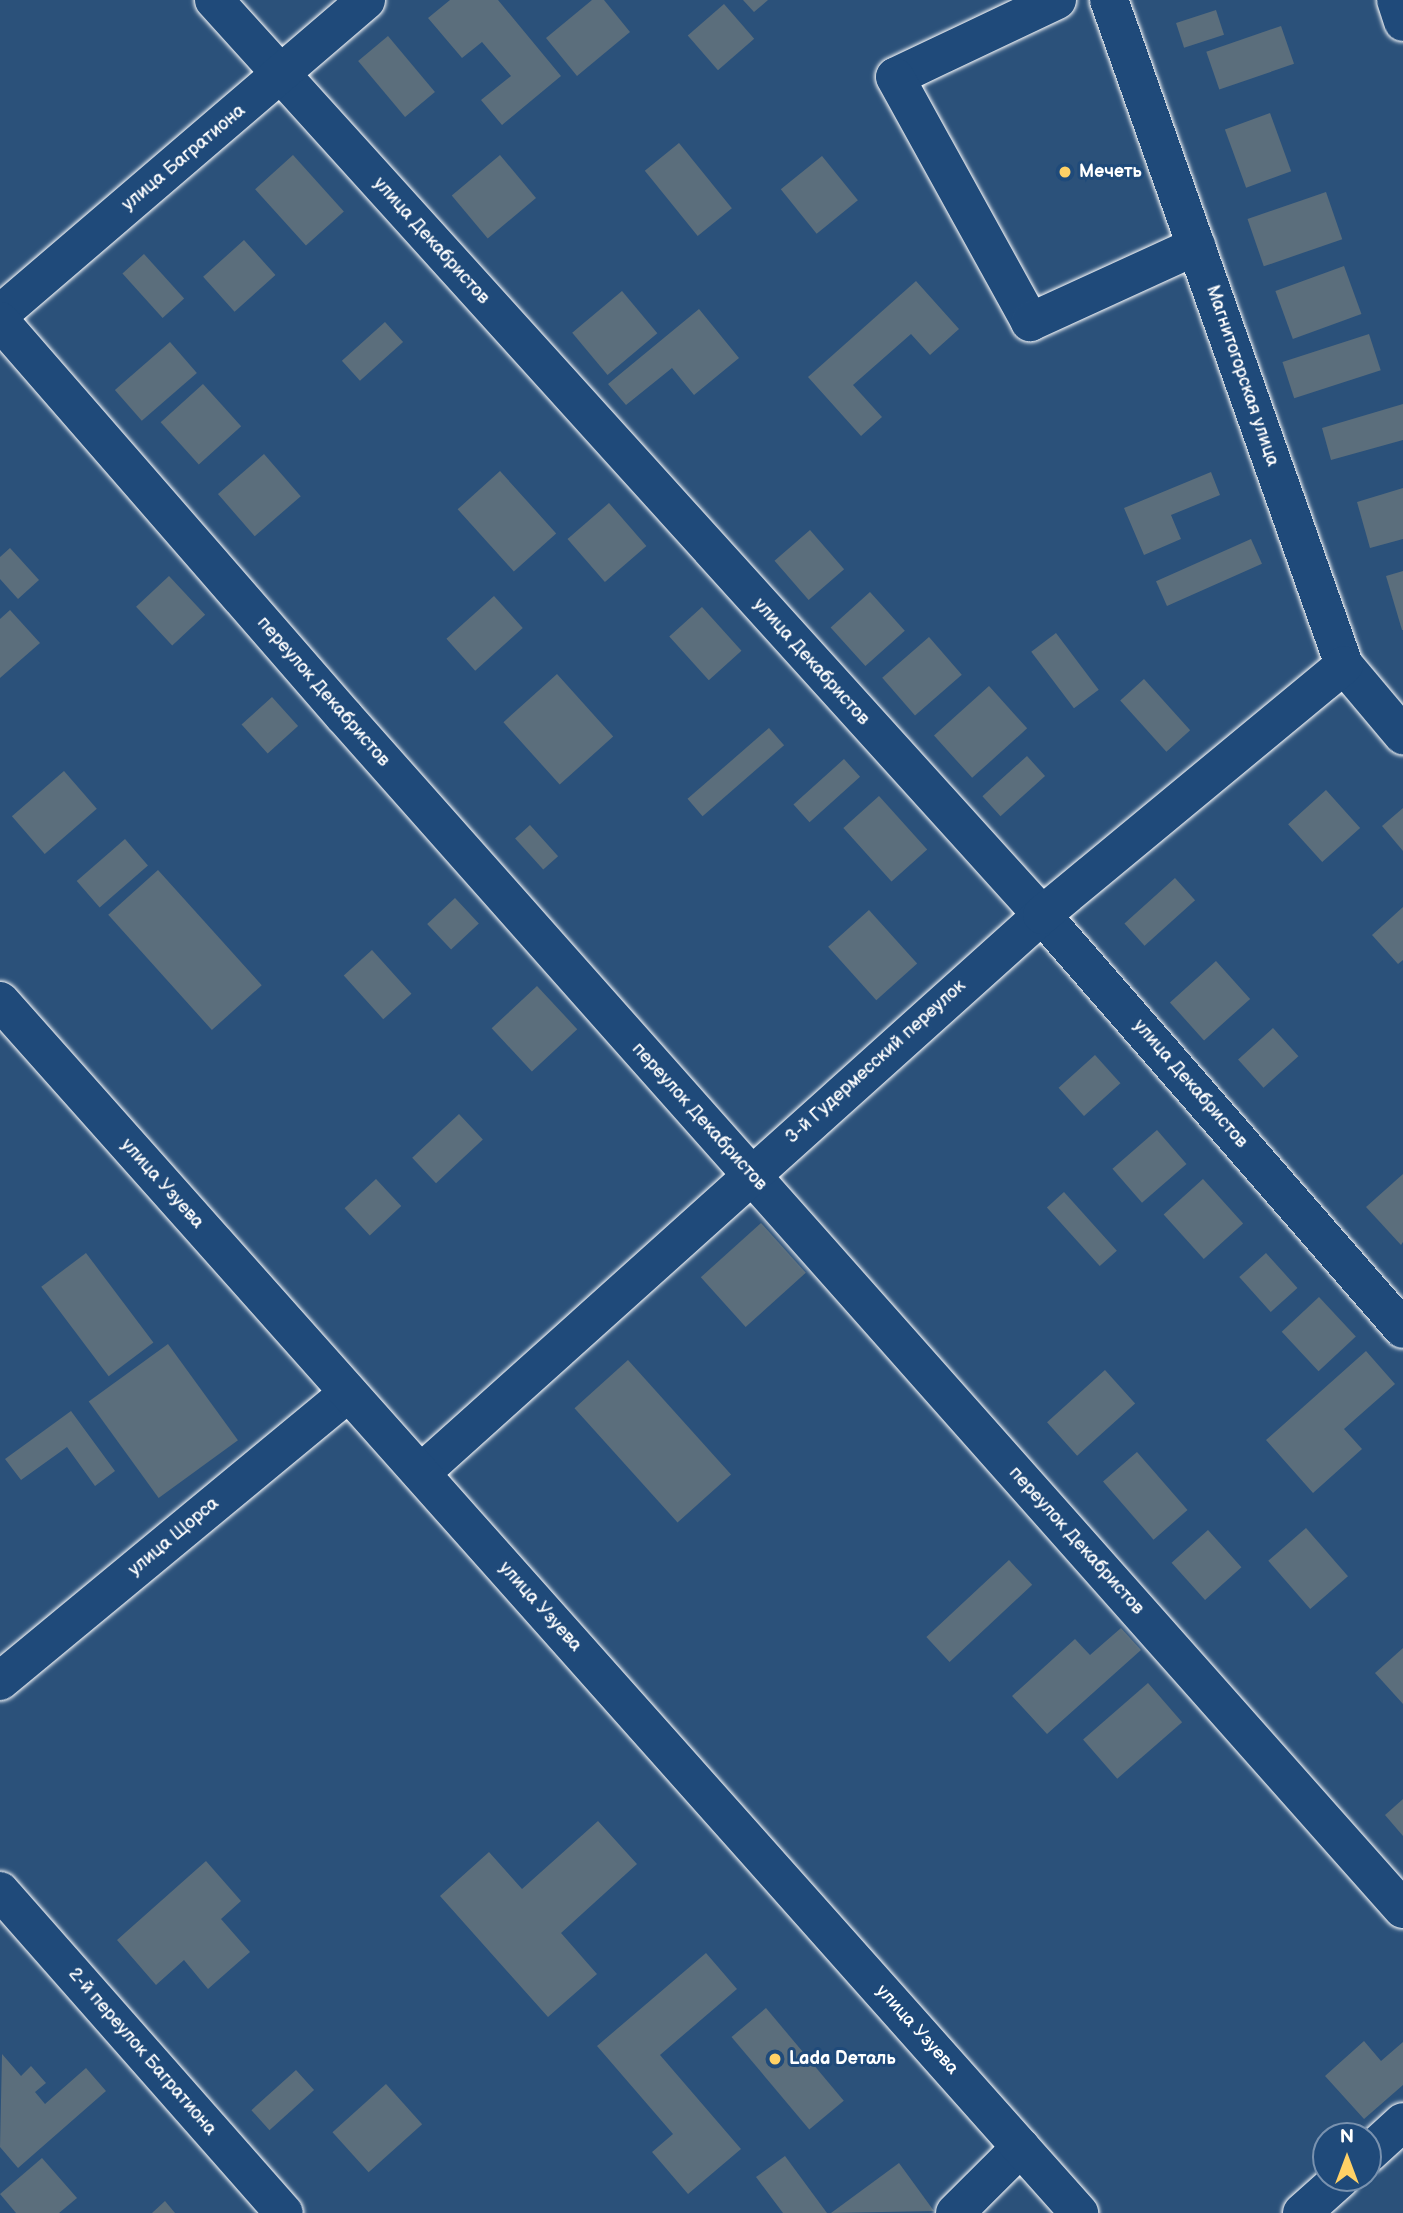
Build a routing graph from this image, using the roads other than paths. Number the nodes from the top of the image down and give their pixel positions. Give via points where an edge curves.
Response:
1 (214, 0) edge
2 (366, 0) edge
3 (1057, 0) edge
4 (1109, 0) edge
5 (1396, 0) edge
6 (1403, 22) edge
7 (282, 75) junction
8 (1196, 246) junction
9 (0, 314) edge
10 (0, 321) edge
11 (1344, 665) junction
12 (1403, 735) edge
13 (1042, 915) junction
14 (0, 1001) edge
15 (750, 1174) junction
16 (1403, 1329) edge
17 (348, 1393) junction
18 (421, 1473) junction
19 (0, 1681) edge
20 (0, 1891) edge
21 (1403, 1909) edge
22 (1403, 2122) edge
23 (1382, 2141) edge
24 (1021, 2147) junction
25 (1325, 2192) edge
26 (284, 2213) edge
27 (956, 2213) edge
28 (1079, 2213) edge
29 (1302, 2213) edge

1 - 7 street, улица Декабристов
2 - 7 street, улица Багратиона
3 - 8 street via 895,77 1030,323
4 - 8 street, Магнитогорская улица
5 - 6 street
7 - 9 street, улица Багратиона
7 - 13 street, улица Декабристов
8 - 11 street, Магнитогорская улица
10 - 15 street, переулок Декабристов
11 - 12 street, Магнитогорская улица
11 - 13 street, 3-й Гудермесский переулок
13 - 15 street, 3-й Гудермесский переулок
13 - 16 street, улица Декабристов
14 - 17 street, улица Узуева
15 - 18 street, 3-й Гудермесский переулок
15 - 21 street, переулок Декабристов
17 - 18 street, улица Узуева
17 - 19 street, улица Щорса
18 - 24 street, улица Узуева
20 - 26 street, 2-й переулок Багратиона
22 - 23 street
24 - 27 street
24 - 28 street, улица Узуева
25 - 29 street

